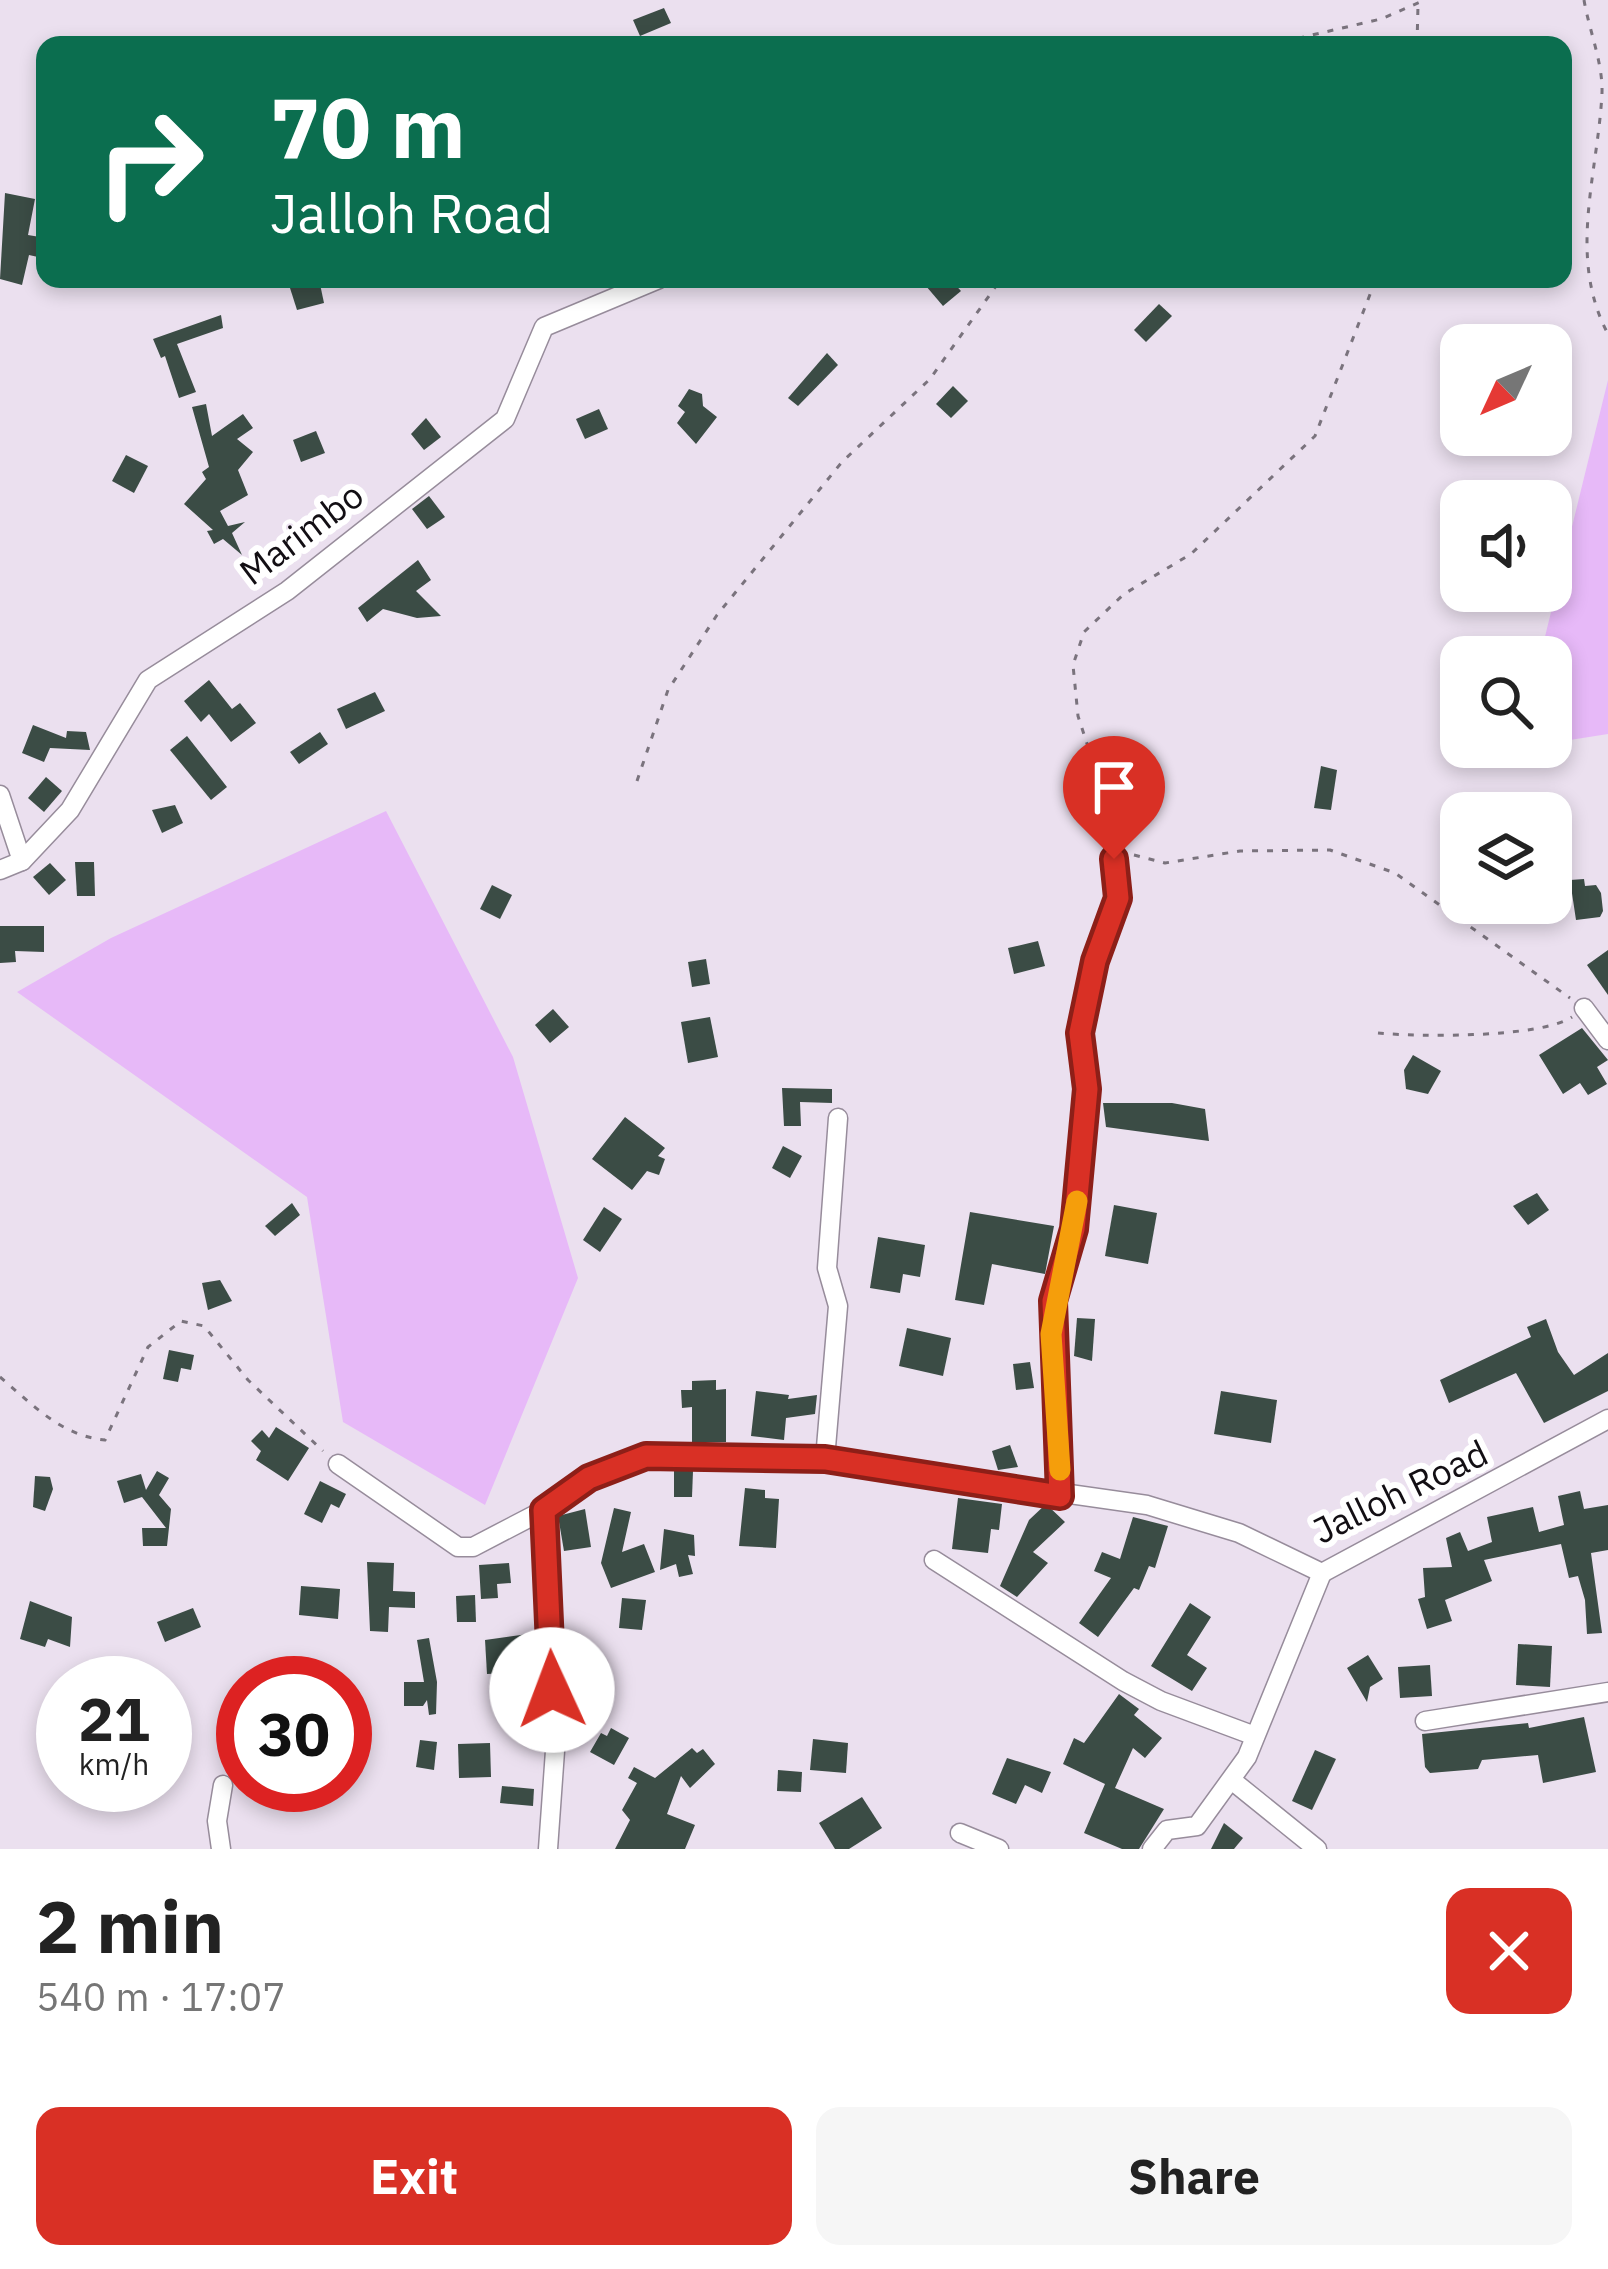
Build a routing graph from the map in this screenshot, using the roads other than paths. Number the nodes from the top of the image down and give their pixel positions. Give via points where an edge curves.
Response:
1 (637, 288) edge
2 (0, 795) edge
3 (1112, 820) road end
4 (22, 861) junction
5 (0, 870) edge
6 (1584, 1008) road end
7 (1608, 1040) edge
8 (838, 1118) dead end
9 (1608, 1419) edge
10 (825, 1459) junction
11 (338, 1464) road end
12 (1060, 1496) junction
13 (544, 1510) junction
14 (934, 1560) dead end
15 (1322, 1573) junction
16 (1608, 1692) edge
17 (1425, 1721) dead end
18 (1256, 1736) junction
19 (1234, 1782) junction
20 (218, 1812) edge
21 (960, 1833) dead end
22 (221, 1849) edge
23 (548, 1849) edge
24 (998, 1849) edge
25 (1152, 1849) edge
26 (1317, 1849) edge

1 - 4 street, Marimbo via 544,327 505,419 287,591 148,680 70,810
2 - 4 street
3 - 12 street via 1118,898 1080,1033 1085,1133 1074,1229 1053,1301
4 - 5 street, Marimbo
6 - 7 street
8 - 10 street via 827,1268 838,1306
9 - 15 street, Jalloh Road
10 - 12 street, Jalloh Road
10 - 13 street, Jalloh Road via 646,1456 589,1478
11 - 13 street, Jalloh Road via 458,1547
12 - 15 street, Jalloh Road via 1197,1516
13 - 23 street via 555,1751
14 - 18 street via 1124,1681
15 - 18 street
16 - 17 street
18 - 19 street
19 - 25 street via 1197,1826 1167,1831
19 - 26 street
20 - 22 street
21 - 24 street

